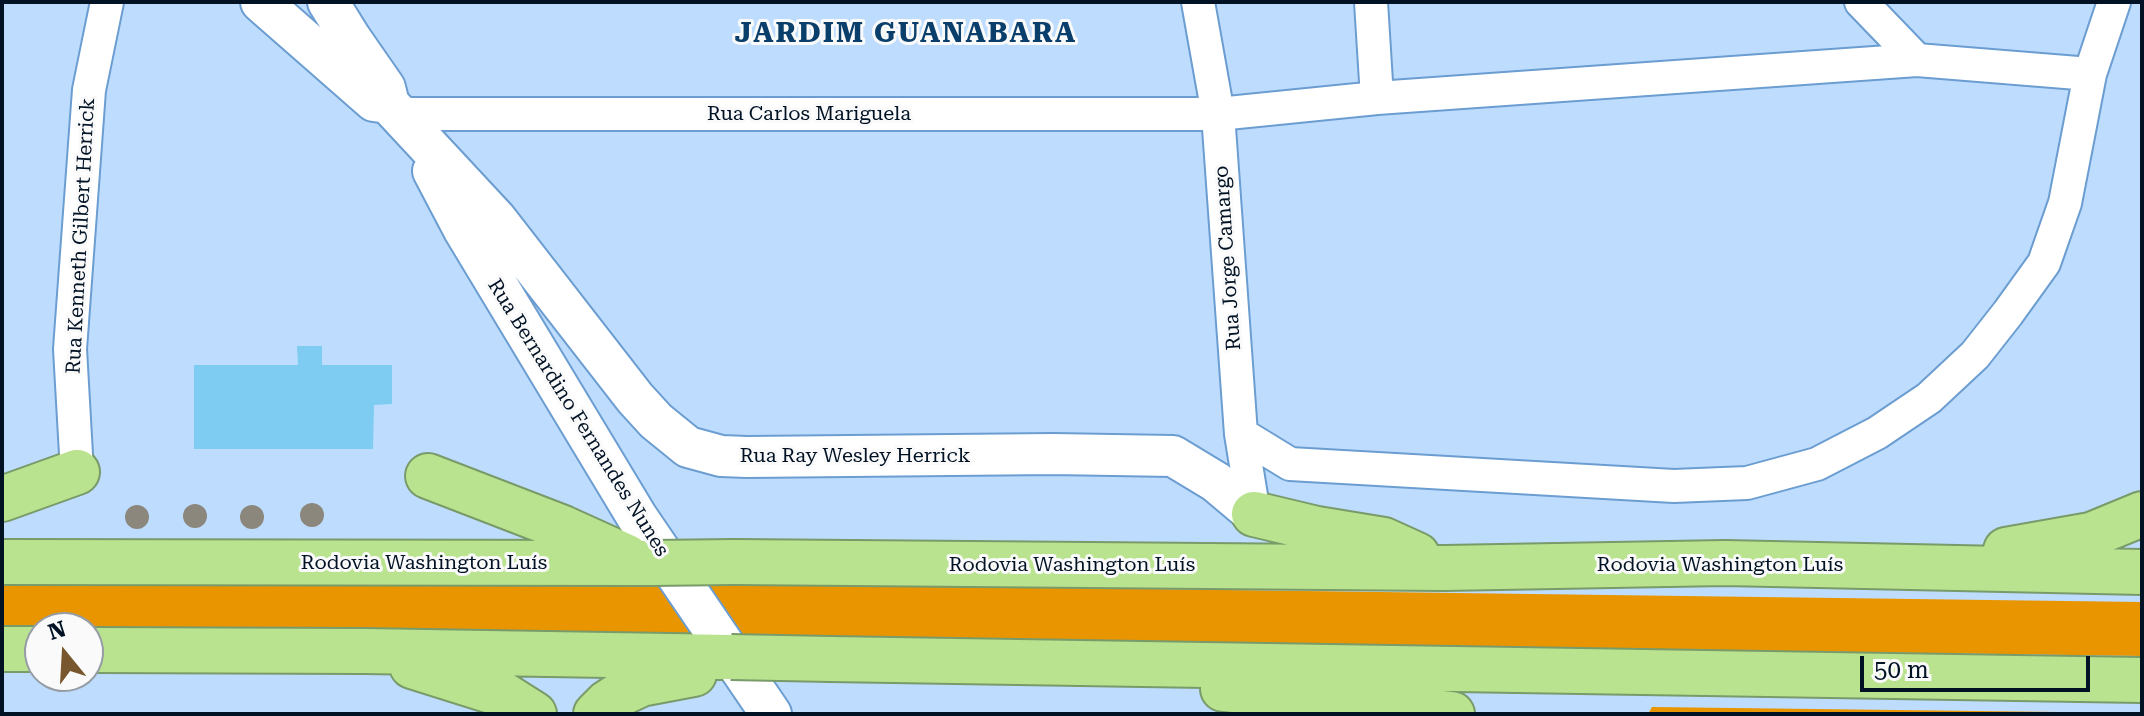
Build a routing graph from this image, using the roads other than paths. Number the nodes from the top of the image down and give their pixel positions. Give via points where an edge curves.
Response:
1 (107, 2) edge
2 (261, 2) edge
3 (328, 2) edge
4 (1198, 2) edge
5 (1371, 2) edge
6 (1861, 2) edge
7 (2114, 2) edge
8 (1917, 60) junction
9 (2090, 74) junction
10 (1377, 98) junction
11 (394, 109) junction
12 (1218, 114) junction
13 (1241, 434) junction
14 (77, 472) joint
15 (428, 476) dead end
16 (2, 499) edge
17 (1254, 514) junction
18 (2142, 514) edge
19 (2, 562) edge
20 (645, 563) junction
21 (1725, 563) junction
22 (1444, 568) junction
23 (2142, 572) edge
24 (2, 649) edge
25 (24, 649) edge
26 (104, 650) edge
27 (364, 651) junction
28 (725, 657) junction
29 (958, 660) junction
30 (2142, 680) edge
31 (534, 714) edge
32 (596, 714) edge
33 (771, 714) edge
34 (1452, 714) edge

1 - 14 street, Rua Kenneth Gilbert Herrick via 89,90 70,349
2 - 11 street, Rua Ray Wesley Herrick via 374,101
3 - 11 street
4 - 12 street, Rua Jorge Camargo
5 - 10 street
6 - 8 street
7 - 9 street
8 - 9 street, Rua Carlos Mariguela
8 - 10 street, Rua Carlos Mariguela
9 - 13 street via 2065,203 2044,263 1975,355 1929,398 1817,464 1747,483 1674,486 1290,464
10 - 12 street, Rua Carlos Mariguela
11 - 12 street, Rua Carlos Mariguela
11 - 17 street, Rua Ray Wesley Herrick via 496,219 635,398 688,447 747,457 1173,456
11 - 33 street, Rua Bernardino Fernandes Nunes via 637,517
12 - 13 street, Rua Jorge Camargo
13 - 17 street, Rua Jorge Camargo
14 - 16 highway
15 - 20 highway
17 - 22 highway via 1384,540
18 - 21 highway via 2091,535 1987,553
19 - 20 highway, Rodovia Washington Luís
20 - 22 highway, Rodovia Washington Luís, bridge
21 - 22 highway, Rodovia Washington Luís
21 - 23 highway, Rodovia Washington Luís
24 - 25 highway
26 - 27 highway
27 - 28 highway
27 - 31 highway via 504,695
28 - 29 highway, bridge
28 - 32 highway via 694,674 641,684
29 - 30 highway
29 - 34 highway

